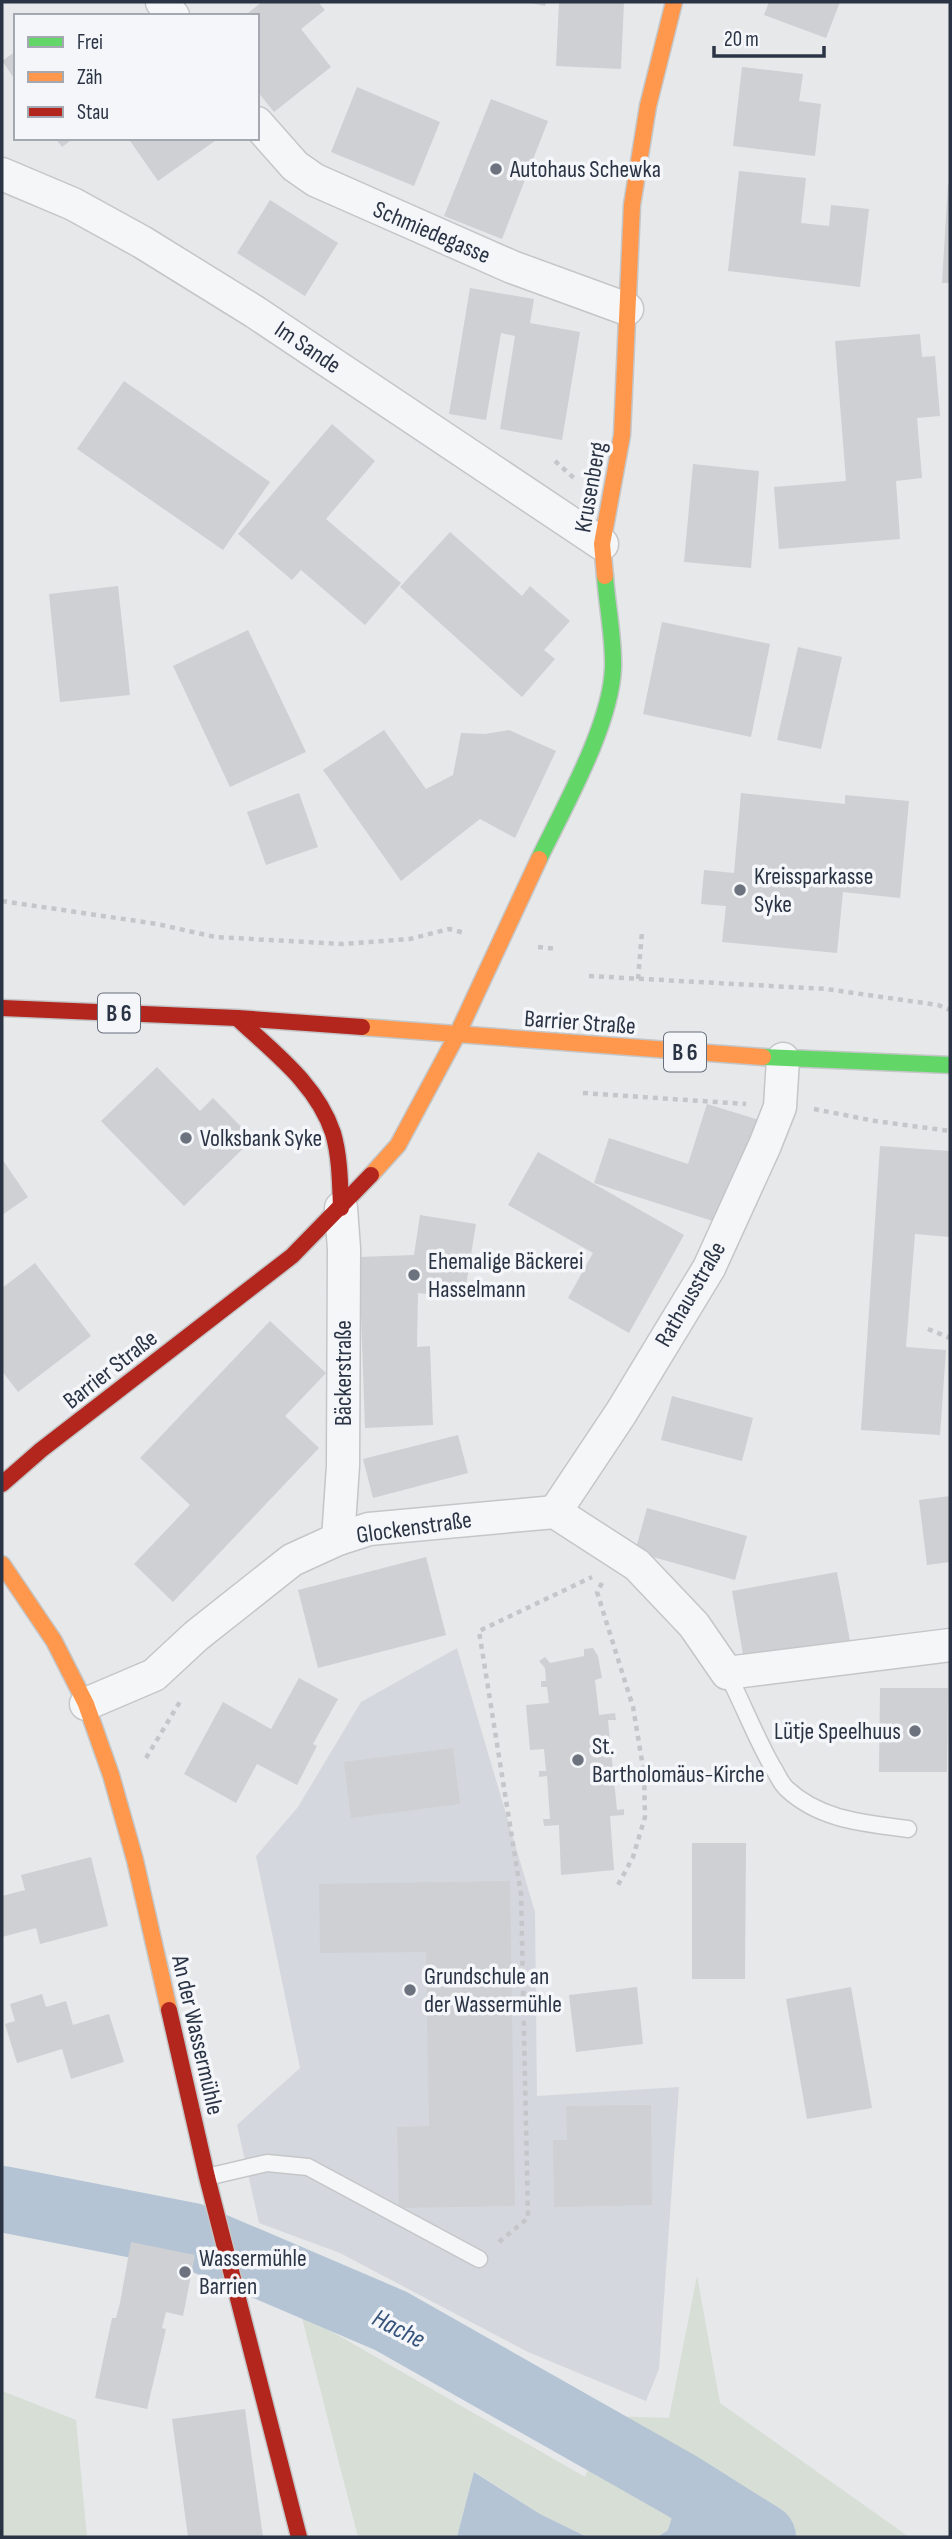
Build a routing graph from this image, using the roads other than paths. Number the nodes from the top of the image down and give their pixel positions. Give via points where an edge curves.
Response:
1 (674, 2) edge
2 (259, 125) edge
3 (2, 174) edge
4 (627, 309) junction
5 (602, 544) junction
6 (2, 1008) edge
7 (237, 1018) junction
8 (457, 1035) junction
9 (783, 1059) junction
10 (950, 1065) edge
11 (341, 1208) junction
12 (2, 1484) edge
13 (555, 1512) junction
14 (338, 1539) junction
15 (2, 1564) edge
16 (950, 1645) edge
17 (727, 1673) junction
18 (86, 1704) junction
19 (908, 1829) dead end
20 (207, 2177) junction
21 (479, 2259) road end
22 (299, 2537) edge

1 - 4 street, Krusenberg via 648,106 632,205
2 - 4 street, Schmiedegasse via 295,166 316,180 512,267
3 - 5 street, Im Sande via 73,204 142,242 255,312
4 - 5 street, Krusenberg via 622,435
5 - 8 street, Krusenberg via 613,668 606,705 590,751
6 - 7 street, B 6
7 - 8 street, B 6
7 - 11 street via 315,1094 337,1150
8 - 9 street, Barrier Straße / B 6
8 - 11 street, Barrier Straße via 398,1145
9 - 10 street, Barrier Straße / B 6
9 - 13 street, Rathausstraße via 780,1107 709,1268
11 - 12 street, Barrier Straße via 292,1256
11 - 14 street, Bäckerstraße via 343,1466
13 - 14 street, Glockenstraße via 369,1529
13 - 17 street via 637,1565 694,1625
14 - 18 street, Glockenstraße via 292,1560 154,1675
15 - 18 street, An der Wassermühle via 54,1641
16 - 17 street
17 - 19 lane via 754,1734 785,1787 810,1807 832,1815
18 - 20 street, An der Wassermühle via 135,1860
20 - 21 lane via 267,2163 308,2167
20 - 22 street, An der Wassermühle

